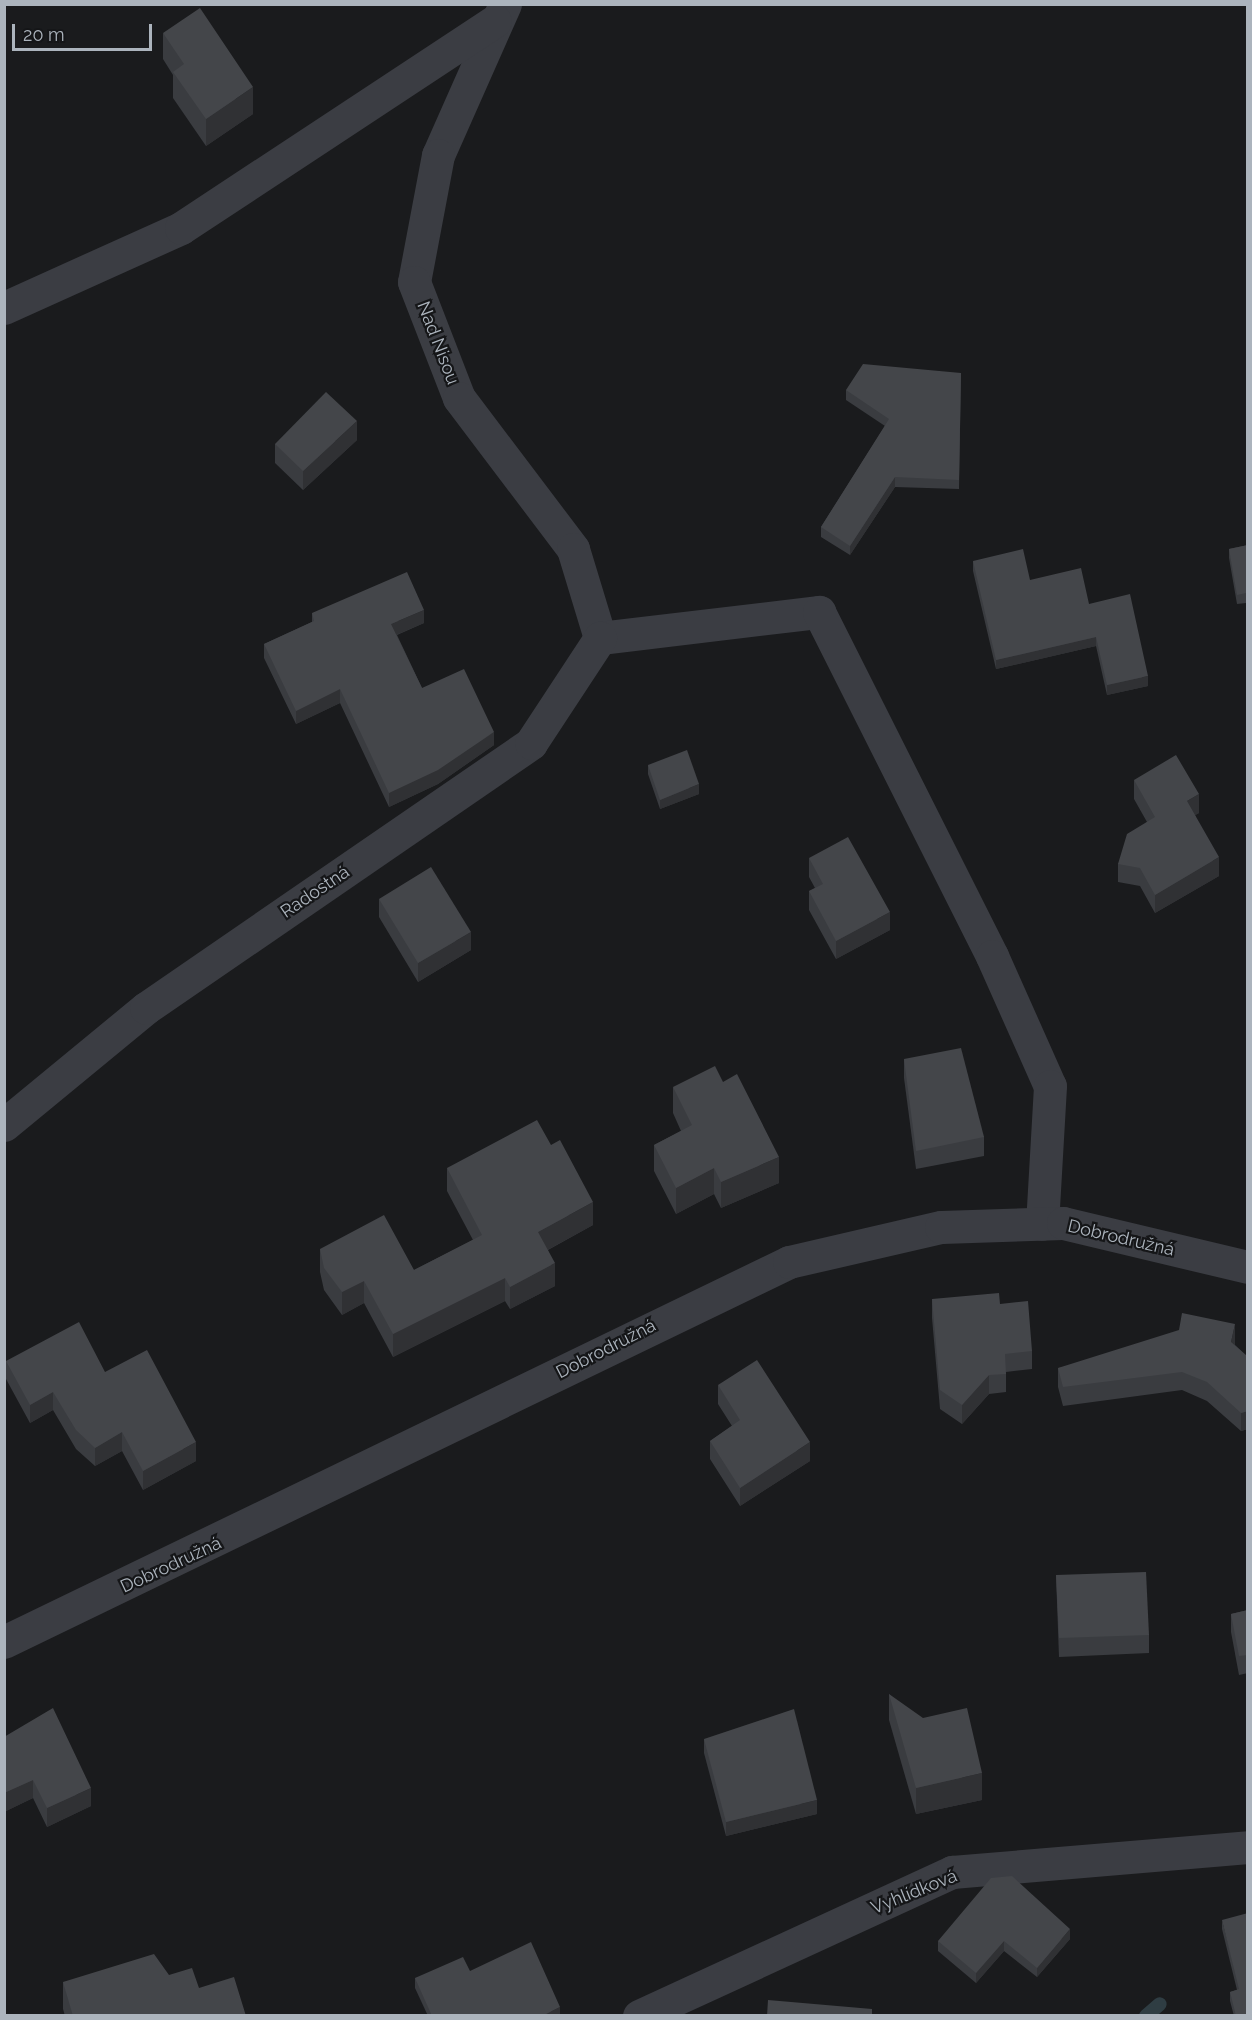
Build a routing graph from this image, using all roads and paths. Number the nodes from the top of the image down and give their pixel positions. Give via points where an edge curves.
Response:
1 (500, 13) edge
2 (4, 308) edge
3 (600, 638) junction
4 (4, 1125) edge
5 (1042, 1224) junction
6 (1248, 1267) edge
7 (4, 1642) edge
8 (1248, 1847) edge
9 (639, 2016) edge

1 - 2 street, Nad Nisou via 181,228
1 - 3 street, Nad Nisou via 438,155 414,282 459,398 573,549
3 - 4 street, Radostná via 531,743 146,1008
3 - 5 street via 819,612 992,956 1050,1086
5 - 6 street, Dobrodružná via 1063,1223
5 - 7 street, Dobrodružná via 941,1227 789,1262
8 - 9 street, Vyhlídková via 952,1872

